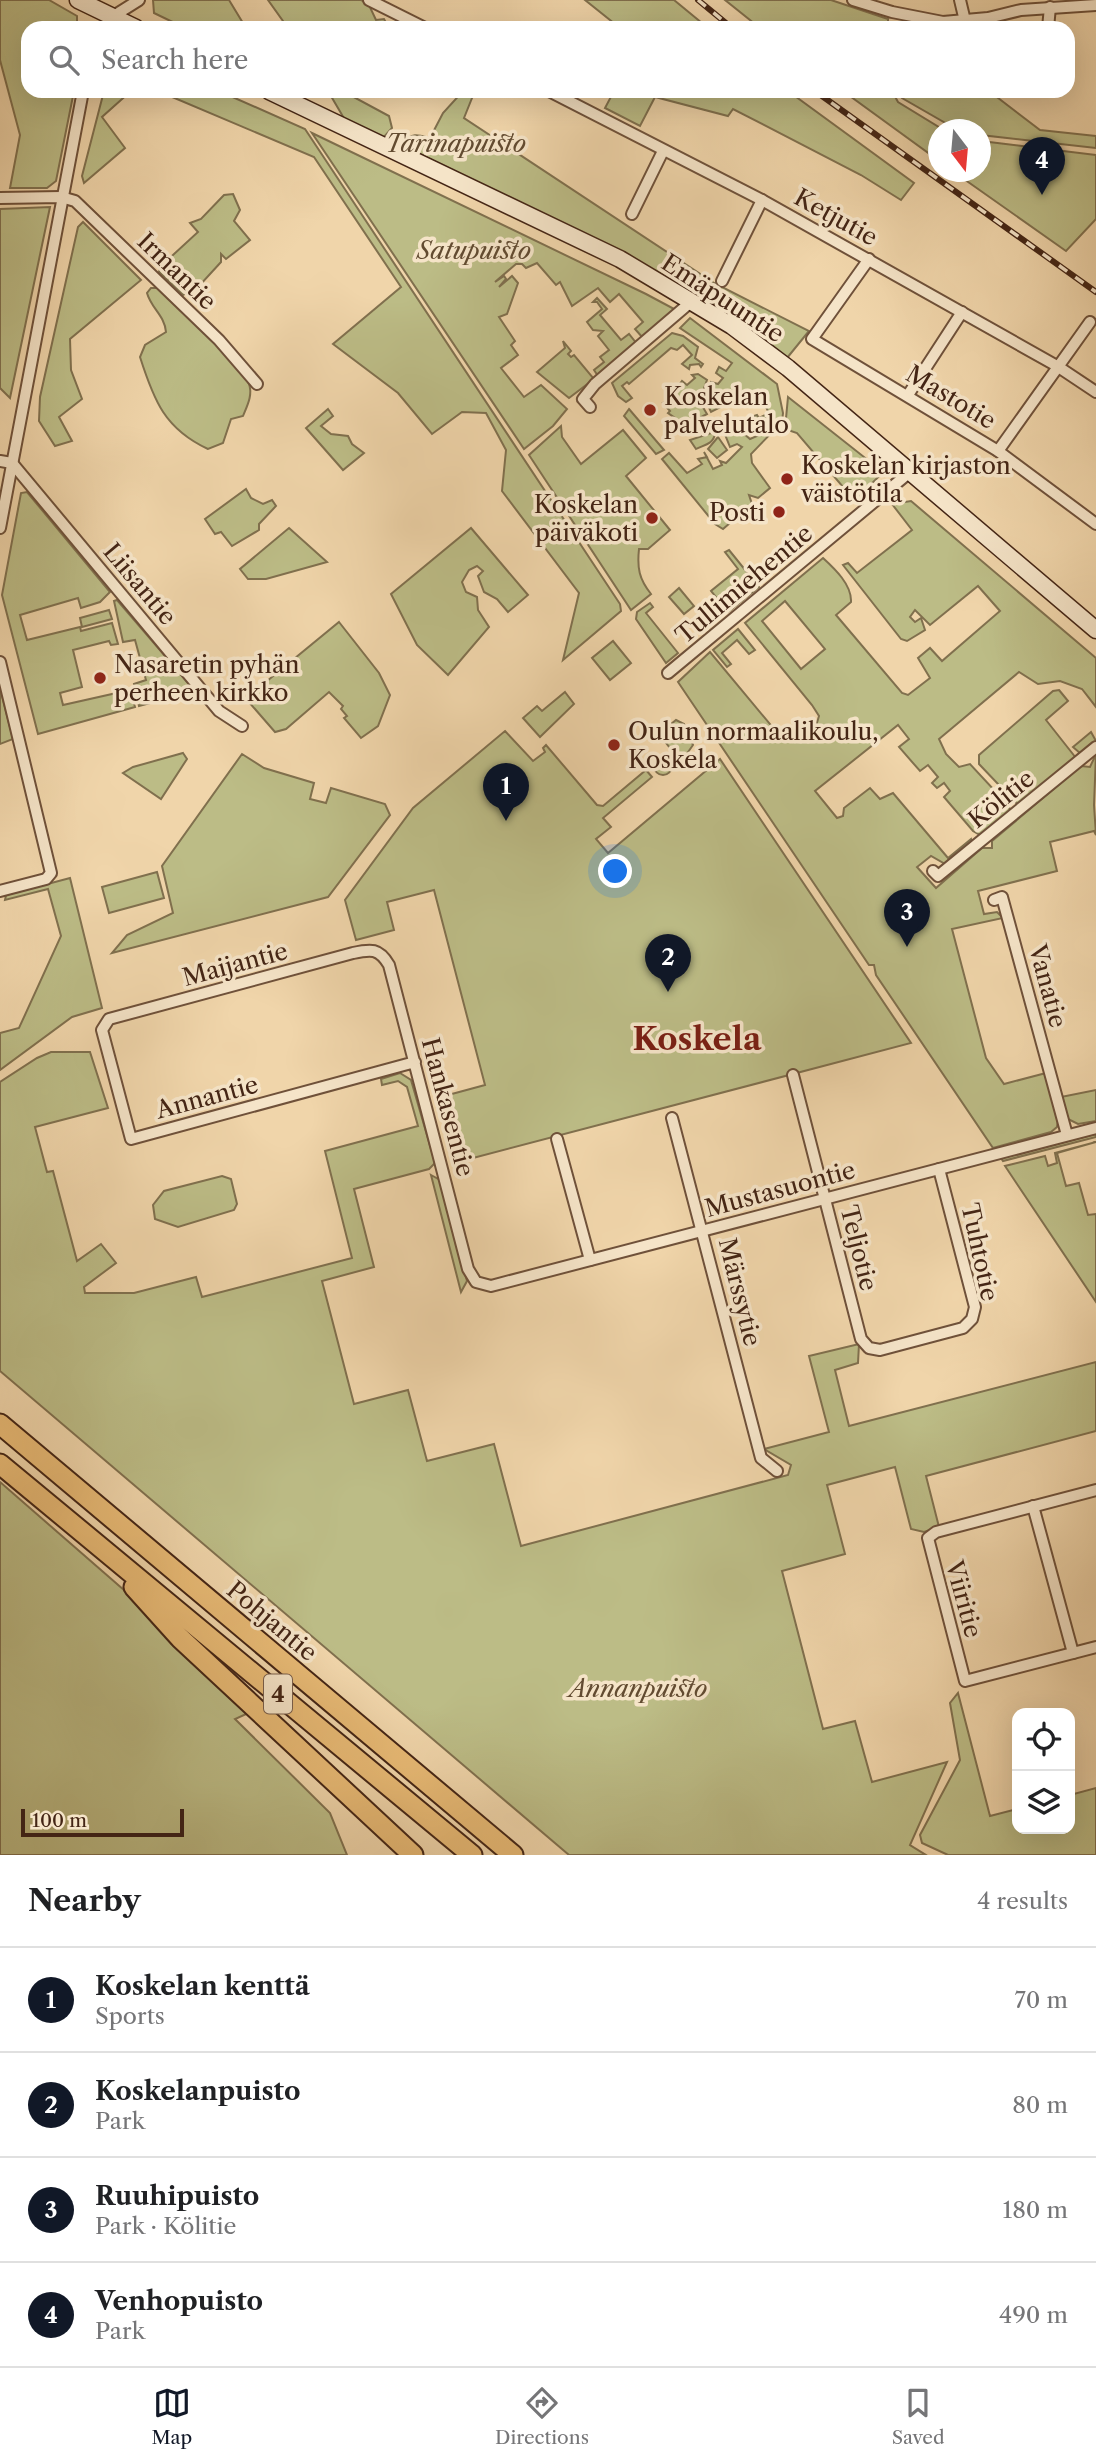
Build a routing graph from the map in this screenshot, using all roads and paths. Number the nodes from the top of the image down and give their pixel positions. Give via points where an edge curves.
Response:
1 (78, 0) edge
2 (139, 0) edge
3 (369, 0) edge
4 (853, 0) edge
5 (960, 0) edge
6 (1096, 5) edge
7 (1050, 7) junction
8 (108, 21) edge
9 (110, 21) edge
10 (411, 21) edge
11 (938, 21) edge
12 (965, 21) joint
13 (1049, 21) edge
14 (82, 98) edge
15 (284, 98) edge
16 (562, 98) edge
17 (663, 151) junction
18 (0, 198) edge
19 (61, 198) junction
20 (762, 200) junction
21 (632, 214) dead end
22 (869, 259) junction
23 (722, 281) dead end
24 (692, 301) junction
25 (962, 312) junction
26 (1090, 322) dead end
27 (1058, 366) junction
28 (257, 384) dead end
29 (1096, 392) edge
30 (908, 395) junction
31 (590, 407) dead end
32 (998, 451) junction
33 (6, 462) edge
34 (910, 472) junction
35 (1096, 524) edge
36 (0, 528) edge
37 (1096, 630) edge
38 (0, 662) edge
39 (668, 673) dead end
40 (242, 726) dead end
41 (1096, 747) edge
42 (933, 871) dead end
43 (0, 891) edge
44 (994, 900) dead end
45 (373, 949) joint
46 (109, 1019) joint
47 (415, 1062) junction
48 (793, 1075) dead end
49 (672, 1118) dead end
50 (1096, 1128) edge
51 (1067, 1135) junction
52 (557, 1139) dead end
53 (939, 1169) junction
54 (825, 1198) junction
55 (703, 1231) junction
56 (590, 1260) junction
57 (476, 1282) joint
58 (869, 1348) joint
59 (0, 1424) edge
60 (0, 1464) edge
61 (777, 1471) dead end
62 (1096, 1490) edge
63 (1033, 1506) junction
64 (83, 1532) junction
65 (1096, 1647) edge
66 (1073, 1653) junction
67 (349, 1796) junction
68 (396, 1855) edge
69 (413, 1855) edge
70 (472, 1855) edge
71 (513, 1855) edge

1 - 8 street
2 - 9 street
3 - 10 street
4 - 11 street
5 - 12 street
6 - 7 street
7 - 12 street
7 - 13 street
14 - 19 street
15 - 24 street, Emäpuuntie via 620,260
16 - 17 street, Ketjutie
17 - 20 street, Ketjutie
17 - 21 street
18 - 19 street
19 - 28 street, Irmantie via 75,201 219,340
19 - 33 street
20 - 22 street, Ketjutie
20 - 23 street
22 - 25 street, Ketjutie
22 - 30 street, Mastotie via 812,339
24 - 31 street via 595,384 583,399
24 - 34 street, Emäpuuntie via 788,368
25 - 27 street, Ketjutie
25 - 30 street
26 - 27 street
27 - 29 street, Ketjutie
27 - 32 street
30 - 32 street, Mastotie
32 - 35 street, Mastotie
33 - 36 street
33 - 40 street, Liisantie via 219,711
34 - 37 street, Emäpuuntie
34 - 39 street, Tullimiehentie
38 - 43 street via 51,864 46,879
41 - 42 street, Kölitie via 938,876
44 - 51 street, Vanatie via 1002,897
45 - 46 street, Maijantie
45 - 47 street, Hankasentie via 389,965
46 - 47 street, Annantie via 102,1030 131,1139
47 - 57 street, Hankasentie via 468,1269
48 - 54 street, Teljotie
49 - 55 street, Märssytie
50 - 51 street, Mustasuontie
51 - 53 street, Mustasuontie
52 - 56 street
53 - 54 street, Mustasuontie
53 - 58 street, Tuhtotie via 975,1307 972,1319 963,1328 880,1350
54 - 55 street, Mustasuontie
54 - 58 street, Teljotie via 861,1339
55 - 56 street, Mustasuontie
55 - 61 street, Märssytie via 761,1458
56 - 57 street, Mustasuontie via 491,1286
59 - 71 highway, Pohjantie / 4
60 - 64 highway, 4
62 - 63 street
63 - 66 street
63 - 66 street, Viiritie via 936,1532 928,1538 928,1549 965,1681
64 - 67 highway via 180,1638
64 - 70 highway, 4
65 - 66 street
67 - 68 highway
67 - 69 highway

